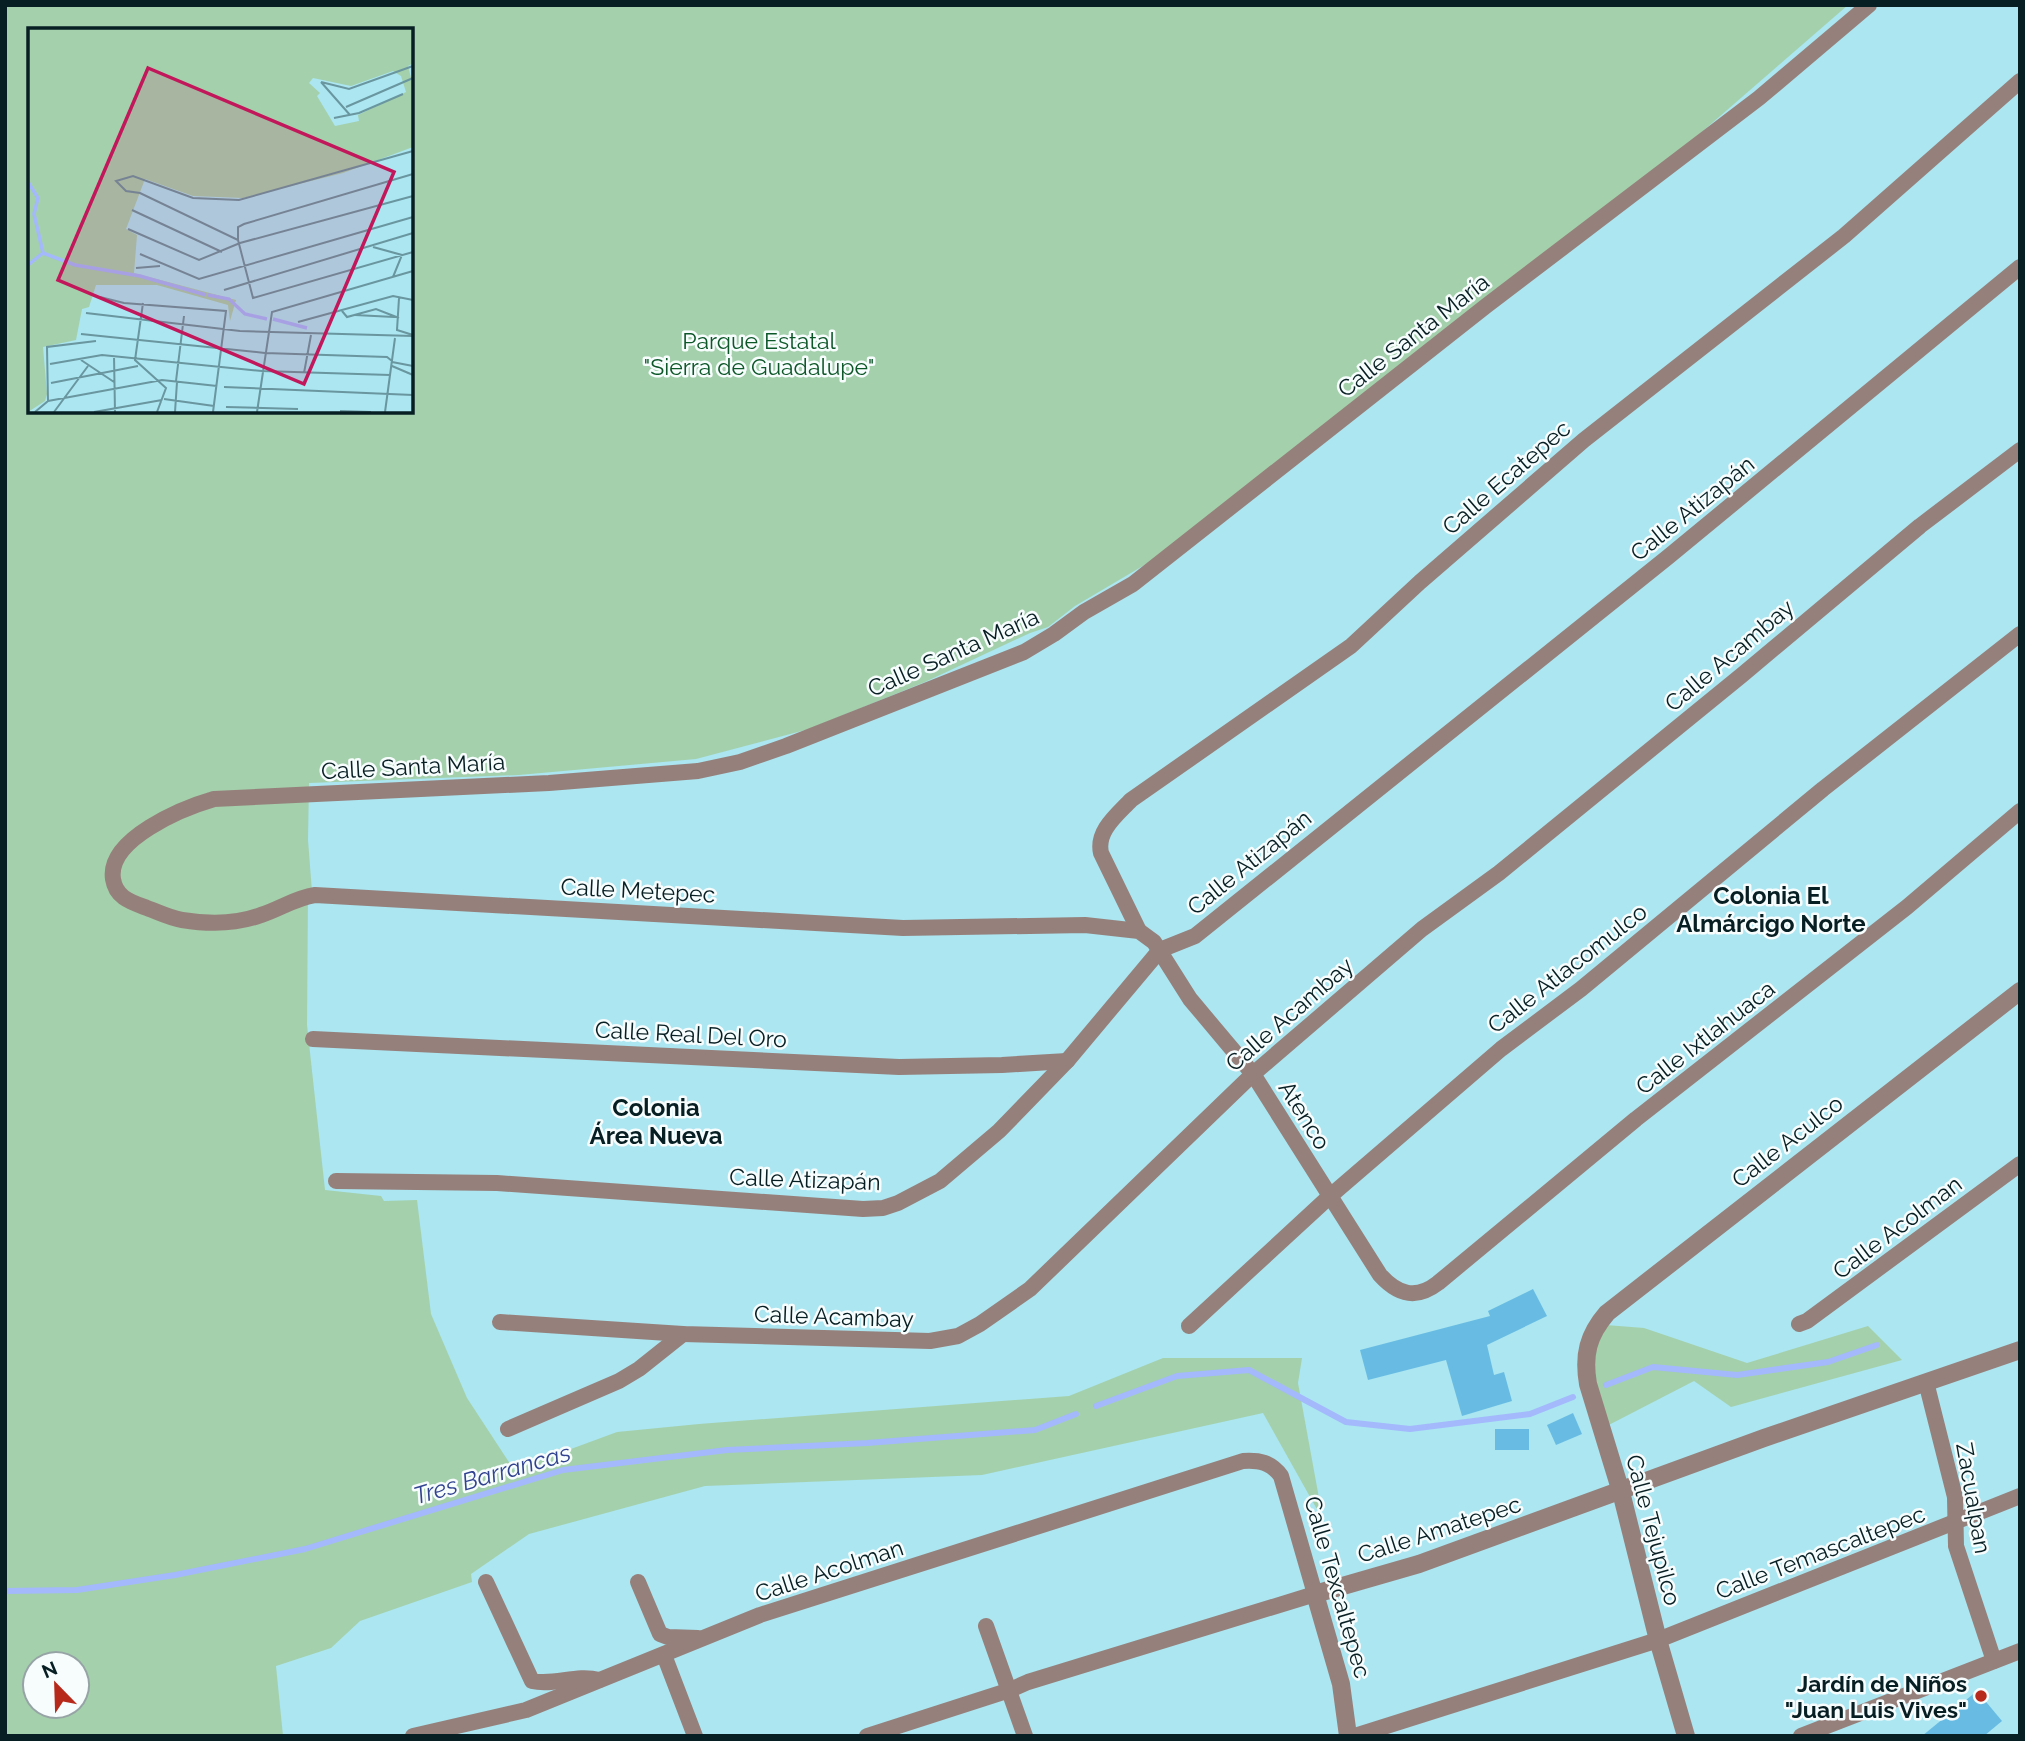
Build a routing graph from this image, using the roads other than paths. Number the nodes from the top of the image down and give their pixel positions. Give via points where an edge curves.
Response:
1 (1869, 5) edge
2 (2020, 81) edge
3 (2020, 267) edge
4 (2020, 450) edge
5 (2020, 634) edge
6 (2020, 811) edge
7 (117, 892) joint
8 (1139, 931) junction
9 (1160, 950) junction
10 (2020, 991) edge
11 (313, 1039) dead end
12 (1067, 1061) junction
13 (1252, 1074) junction
14 (2020, 1164) edge
15 (336, 1181) dead end
16 (1329, 1197) junction
17 (1415, 1294) joint
18 (500, 1322) dead end
19 (1799, 1324) dead end
20 (1189, 1326) dead end
21 (682, 1334) junction
22 (1590, 1336) joint
23 (2020, 1350) edge
24 (1926, 1382) junction
25 (508, 1429) dead end
26 (1263, 1461) joint
27 (1621, 1492) junction
28 (2020, 1496) edge
29 (1954, 1524) junction
30 (486, 1581) dead end
31 (638, 1582) dead end
32 (1315, 1594) junction
33 (986, 1626) dead end
34 (706, 1638) junction
35 (1658, 1640) junction
36 (2020, 1651) edge
37 (664, 1655) junction
38 (1994, 1661) junction
39 (601, 1681) junction
40 (1010, 1690) junction
41 (413, 1736) edge
42 (695, 1736) edge
43 (867, 1736) edge
44 (1026, 1736) edge
45 (1348, 1736) edge
46 (1355, 1736) edge
47 (1686, 1736) edge
48 (1801, 1736) edge

1 - 7 street, Calle Santa María via 1759,98 1133,584 1024,652 786,746 698,771 214,799 178,811 124,847 113,864
2 - 8 street, Calle Ecatepec via 1844,236 1584,440 1350,646 1131,800 1105,829 1099,845
3 - 9 street, Calle Atizapán via 1668,557 1195,936
4 - 13 street, Calle Acambay via 1920,526 1499,873 1422,929
5 - 16 street, Calle Atlacomulco via 1501,1049
6 - 17 street, Calle Ixtlahuaca via 1438,1283
7 - 8 street, Calle Metepec via 123,899 181,920 213,922 262,915 315,895 903,928 1085,925
8 - 9 street
9 - 12 street, Calle Atizapán
9 - 13 street, Atenco via 1190,999
10 - 22 street, Calle Aculco via 1607,1312
11 - 12 street, Calle Real Del Oro via 900,1067
12 - 15 street, Calle Atizapán via 999,1131 940,1181 883,1208 497,1183
13 - 16 street, Atenco
13 - 21 street, Calle Acambay via 1030,1289 958,1336 930,1341
14 - 19 street, Calle Acolman
16 - 17 street, Atenco via 1390,1285
16 - 20 street, Calle Atlacomulco
18 - 21 street, Calle Acambay
21 - 25 street via 619,1381
22 - 27 street, Calle Tejupilco via 1585,1366 1588,1384
23 - 24 street, Calle Amatepec
24 - 27 street, Calle Amatepec
24 - 29 street, Zacualpan via 1955,1497
26 - 32 street, Calle Texcaltepec via 1281,1476
26 - 34 street, Calle Acolman via 1243,1461 760,1615
27 - 32 street, Calle Amatepec via 1419,1564
27 - 35 street, Calle Tejupilco
28 - 29 street, Calle Temascaltepec
29 - 35 street, Calle Temascaltepec
29 - 38 street, Zacualpan via 1956,1546
30 - 39 street via 532,1681 582,1677
31 - 34 street via 660,1634
32 - 40 street, Calle Amatepec
32 - 45 street, Calle Texcaltepec via 1341,1685
33 - 40 street
34 - 37 street, Calle Acolman
35 - 46 street, Calle Temascaltepec
35 - 47 street, Calle Tejupilco
36 - 38 street
37 - 39 street, Calle Acolman
37 - 42 street
38 - 48 street
39 - 41 street, Calle Acolman via 526,1710
40 - 43 street, Calle Amatepec
40 - 44 street

